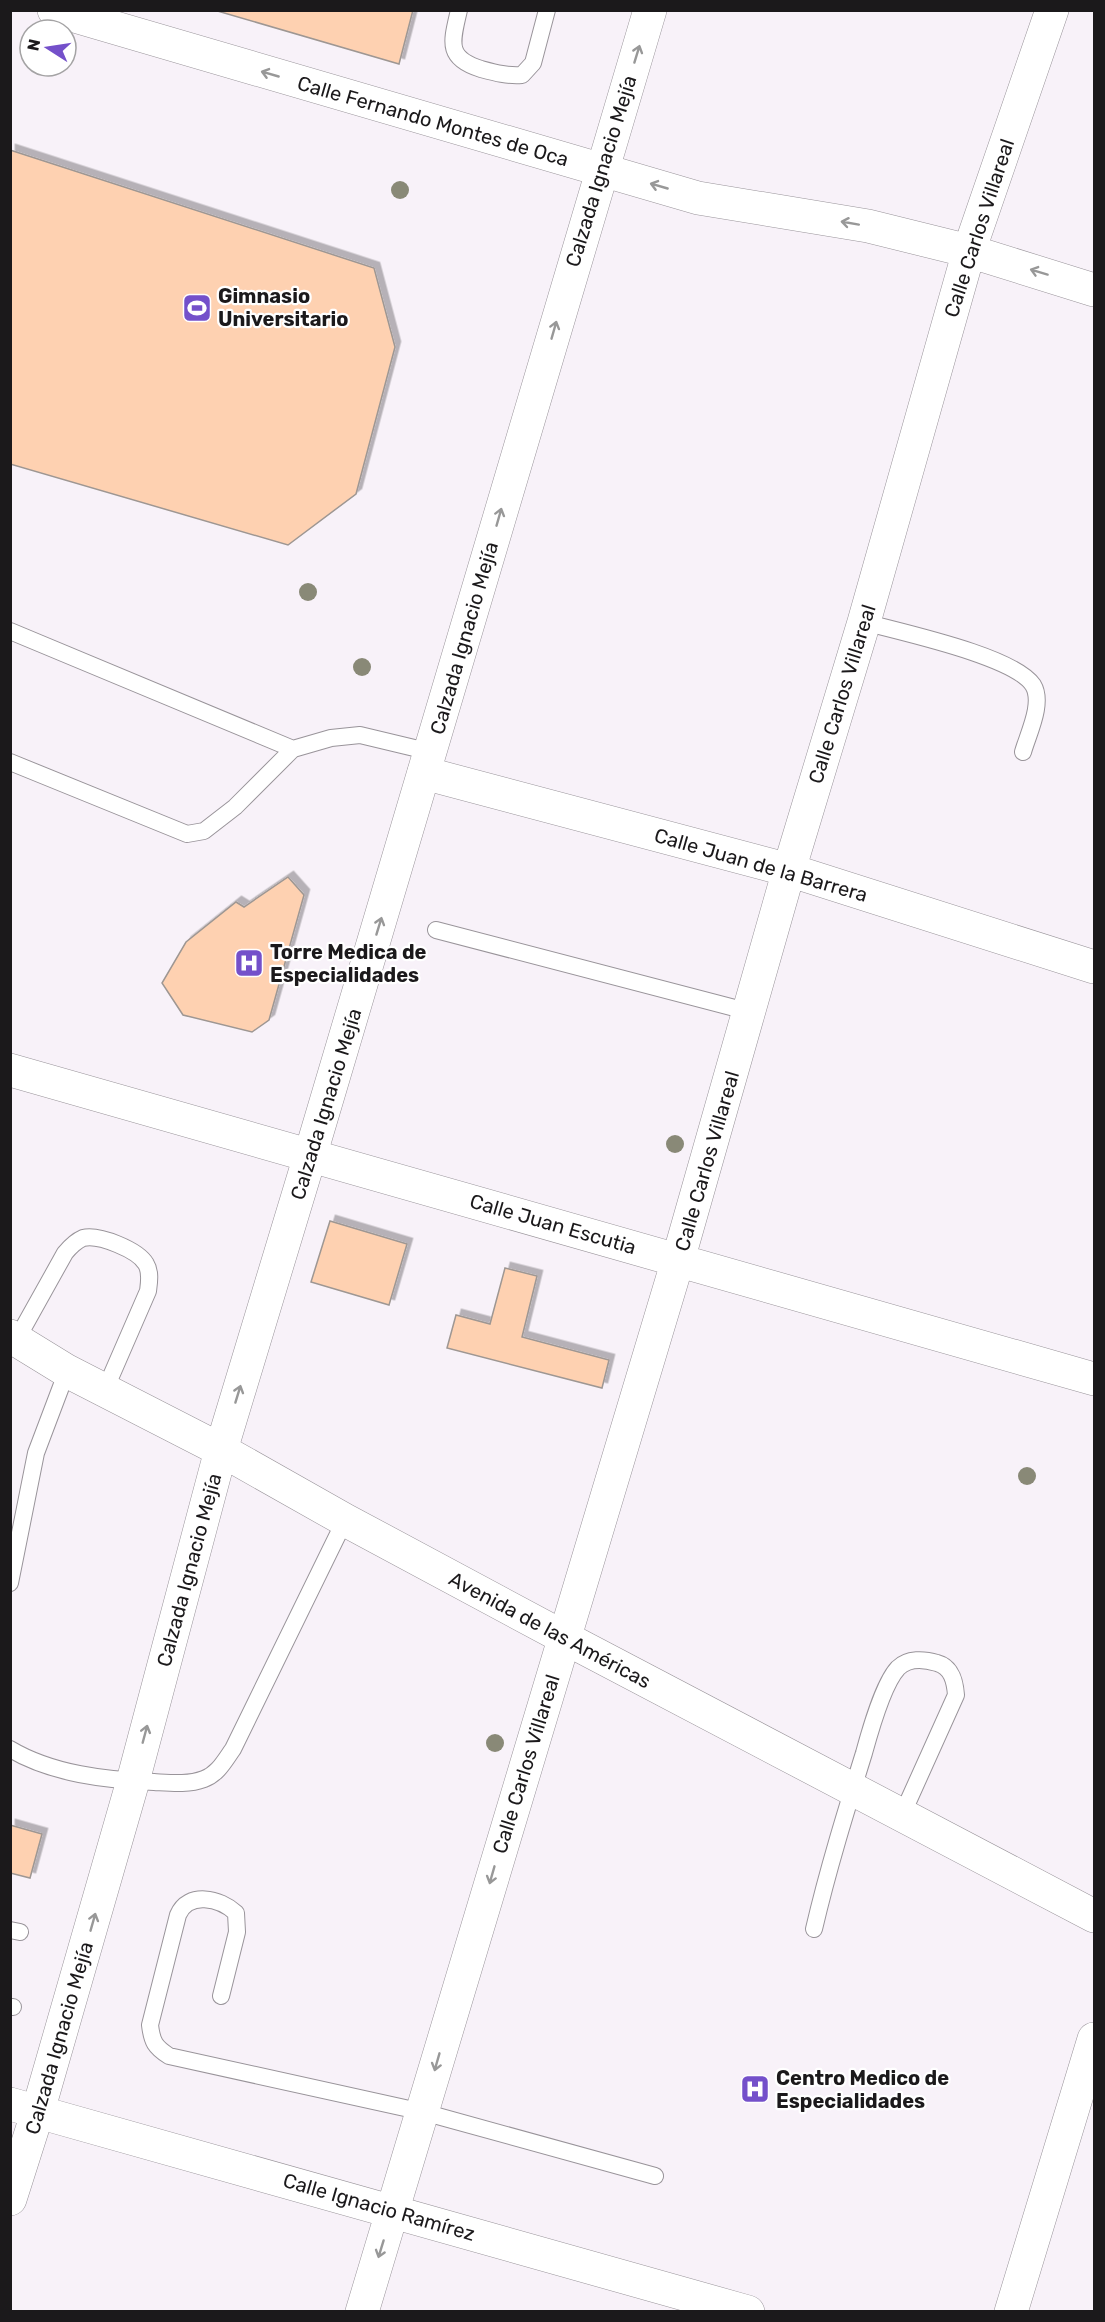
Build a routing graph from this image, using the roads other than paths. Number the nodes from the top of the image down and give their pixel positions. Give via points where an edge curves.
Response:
1 (54, 10) edge
2 (459, 10) edge
3 (547, 10) edge
4 (650, 10) edge
5 (1052, 10) edge
6 (601, 170) junction
7 (969, 251) junction
8 (1095, 290) edge
9 (864, 622) junction
10 (10, 631) edge
11 (293, 749) junction
12 (1023, 752) dead end
13 (10, 762) edge
14 (427, 762) junction
15 (789, 870) junction
16 (436, 930) dead end
17 (1095, 967) edge
18 (750, 1012) junction
19 (10, 1070) edge
20 (310, 1156) junction
21 (678, 1260) junction
22 (14, 1338) edge
23 (67, 1371) junction
24 (1095, 1379) edge
25 (105, 1390) junction
26 (220, 1450) junction
27 (345, 1520) junction
28 (10, 1583) edge
29 (565, 1638) junction
30 (10, 1749) edge
31 (133, 1781) junction
32 (853, 1789) junction
33 (902, 1815) junction
34 (1095, 1916) edge
35 (814, 1929) dead end
36 (221, 1996) dead end
37 (1095, 2039) edge
38 (1086, 2096) edge
39 (24, 2107) edge
40 (423, 2112) junction
41 (655, 2176) dead end
42 (10, 2199) edge
43 (393, 2211) junction
44 (362, 2312) edge
45 (748, 2312) edge
46 (1011, 2312) edge

6 -> 1 street, Calle Fernando Montes de Oca
2 - 3 lane via 453,36 455,52 464,64 506,76 522,75 533,63
6 -> 4 street, Calzada Ignacio Mejía
5 - 7 street, Calle Carlos Villareal
7 -> 6 street, Calle Fernando Montes de Oca via 868,226 698,198
14 -> 6 street, Calzada Ignacio Mejía
8 -> 7 street, Calle Fernando Montes de Oca
7 - 9 street, Calle Carlos Villareal
9 - 12 lane via 973,653 1019,672 1033,686 1037,703
9 - 15 street, Calle Carlos Villareal
10 - 11 lane
11 - 13 lane via 235,807 204,831 187,834
11 - 14 lane via 360,735
14 - 15 street, Calle Juan de la Barrera
20 -> 14 street, Calzada Ignacio Mejía
15 - 17 street, Calle Juan de la Barrera
15 - 18 street, Calle Carlos Villareal
16 - 18 lane
18 - 21 street, Calle Carlos Villareal
19 - 20 street, Calle Juan Escutia
20 - 21 street, Calle Juan Escutia
26 -> 20 street, Calzada Ignacio Mejía
21 - 24 street, Calle Juan Escutia
21 - 29 street, Calle Carlos Villareal
22 - 23 street, Avenida de las Américas
22 - 25 lane via 65,1252 75,1243 94,1238 132,1252 146,1263 148,1291
23 - 25 street, Avenida de las Américas
23 - 28 lane via 36,1453
25 - 26 street, Avenida de las Américas
26 - 27 street, Avenida de las Américas
31 -> 26 street, Calzada Ignacio Mejía
27 - 29 street, Avenida de las Américas
27 - 31 lane via 220,1768 206,1778 186,1783
29 - 32 street, Avenida de las Américas
29 -> 40 street, Calle Carlos Villareal
30 - 31 lane via 83,1775
39 -> 31 street, Calzada Ignacio Mejía
32 - 33 street, Avenida de las Américas
32 - 33 lane via 873,1722 893,1675 905,1663 917,1659 940,1663 955,1678 956,1695
32 - 35 lane
33 - 34 street, Avenida de las Américas
36 - 40 lane via 237,1932 236,1913 230,1907 195,1899 181,1907 175,1923 150,2025 157,2048 169,2056
37 - 38 street
38 - 46 street
39 - 42 street, Calzada Ignacio Mejía
39 - 43 street, Calle Ignacio Ramírez
40 - 41 lane
40 - 43 street, Calle Carlos Villareal
43 -> 44 street, Calle Carlos Villareal
43 - 45 street, Calle Ignacio Ramírez

